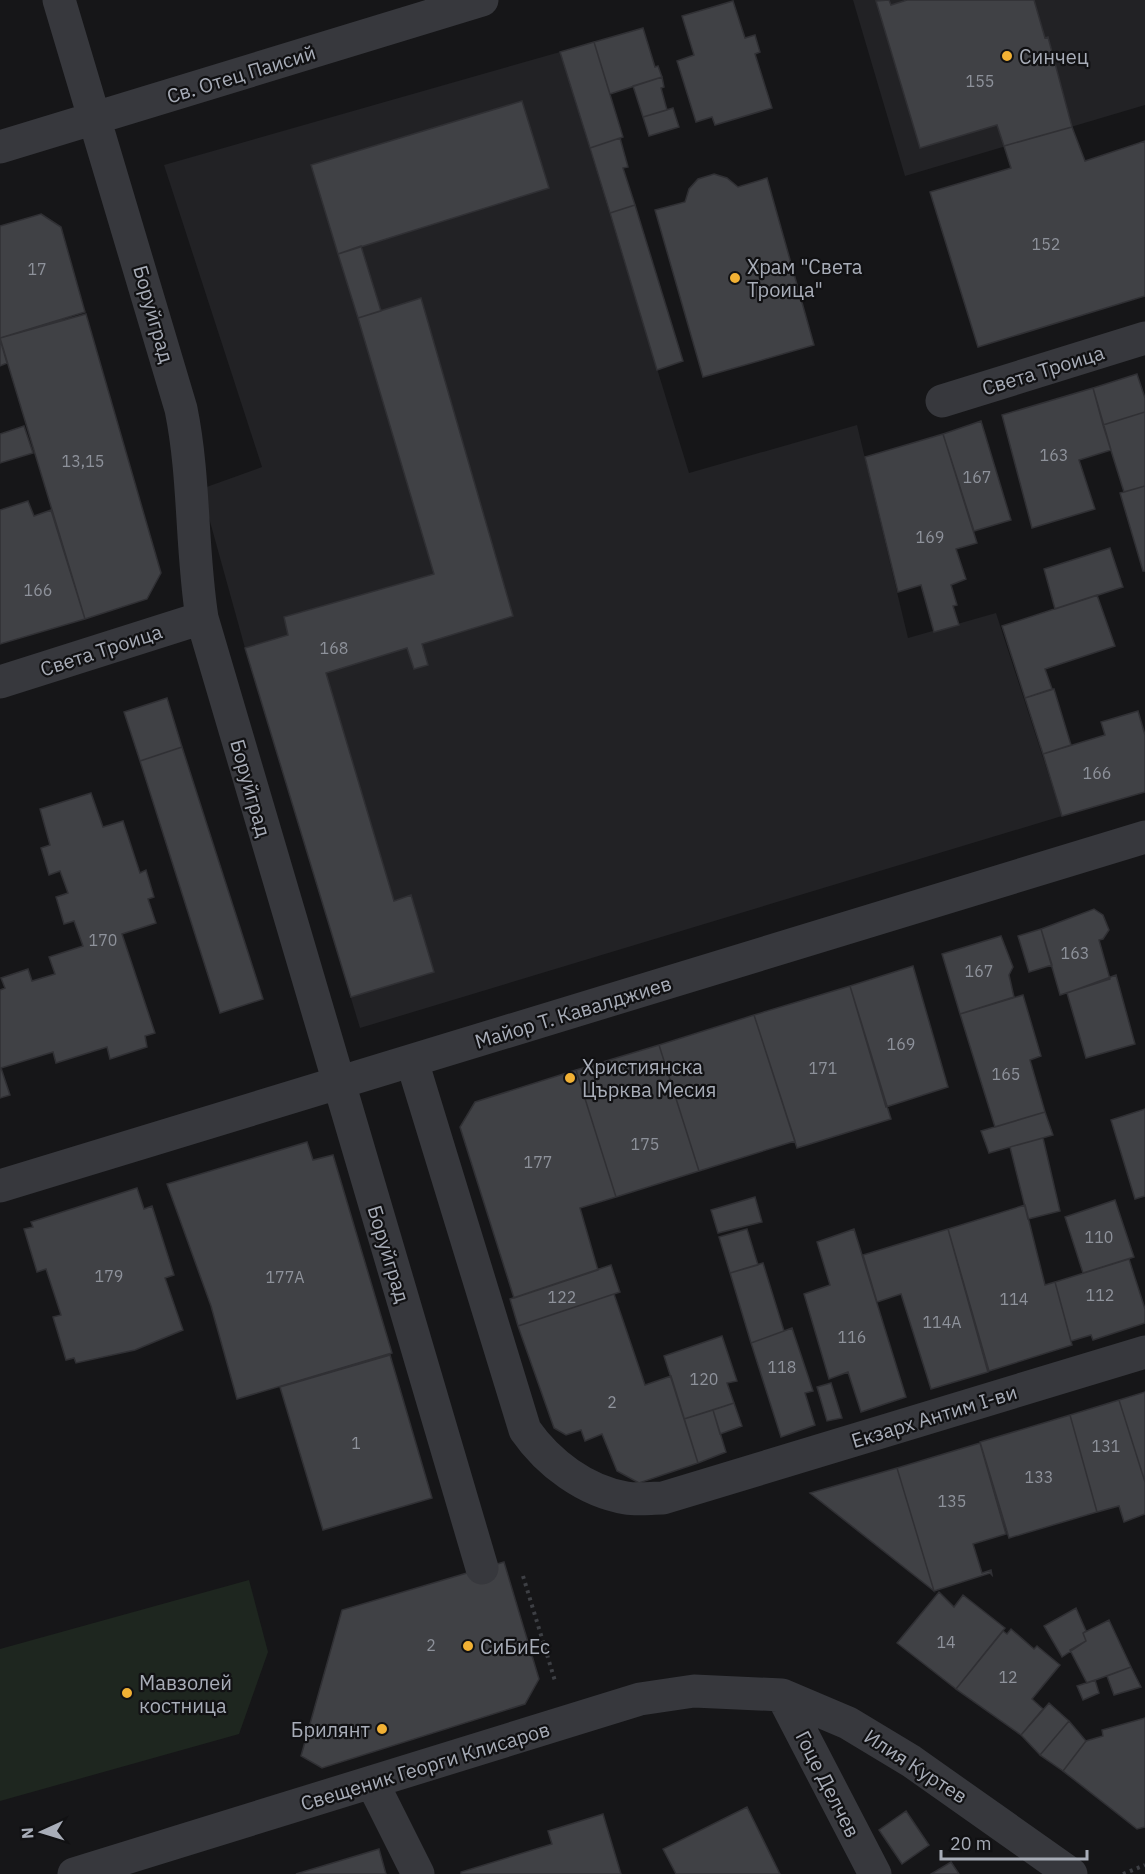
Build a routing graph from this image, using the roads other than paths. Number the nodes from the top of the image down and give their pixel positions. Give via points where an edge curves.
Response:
1 (59, 0) edge
2 (482, 0) edge
3 (96, 119) junction
4 (0, 147) edge
5 (1145, 338) edge
6 (942, 401) dead end
7 (202, 618) junction
8 (0, 682) edge
9 (1145, 837) edge
10 (412, 1061) junction
11 (338, 1084) junction
12 (0, 1186) edge
13 (1145, 1352) edge
14 (482, 1568) dead end
15 (782, 1695) junction
16 (372, 1782) junction
17 (74, 1874) edge
18 (418, 1874) edge
19 (875, 1874) edge
20 (1071, 1874) edge

1 - 3 street, Боруйград
2 - 3 street, Св. Отец Паисий
3 - 4 street, Св. Отец Паисий
3 - 7 street, Боруйград via 181,409 190,464 194,570
5 - 6 street, Света Троица
7 - 8 street, Света Троица
7 - 11 street, Боруйград
9 - 10 street, Майор Т. Кавалджиев
10 - 11 street, Майор Т. Кавалджиев
10 - 13 street, Екзарх Антим I-ви via 525,1430 540,1452 557,1467 602,1490 627,1498 663,1498
11 - 12 street, Майор Т. Кавалджиев
11 - 14 street, Боруйград
15 - 16 street, Свещеник Георги Клисаров via 694,1691 640,1699
15 - 19 street, Гоце Делчев
15 - 20 street, Илия Куртев via 848,1723 911,1761
16 - 17 street, Свещеник Георги Клисаров
16 - 18 street

